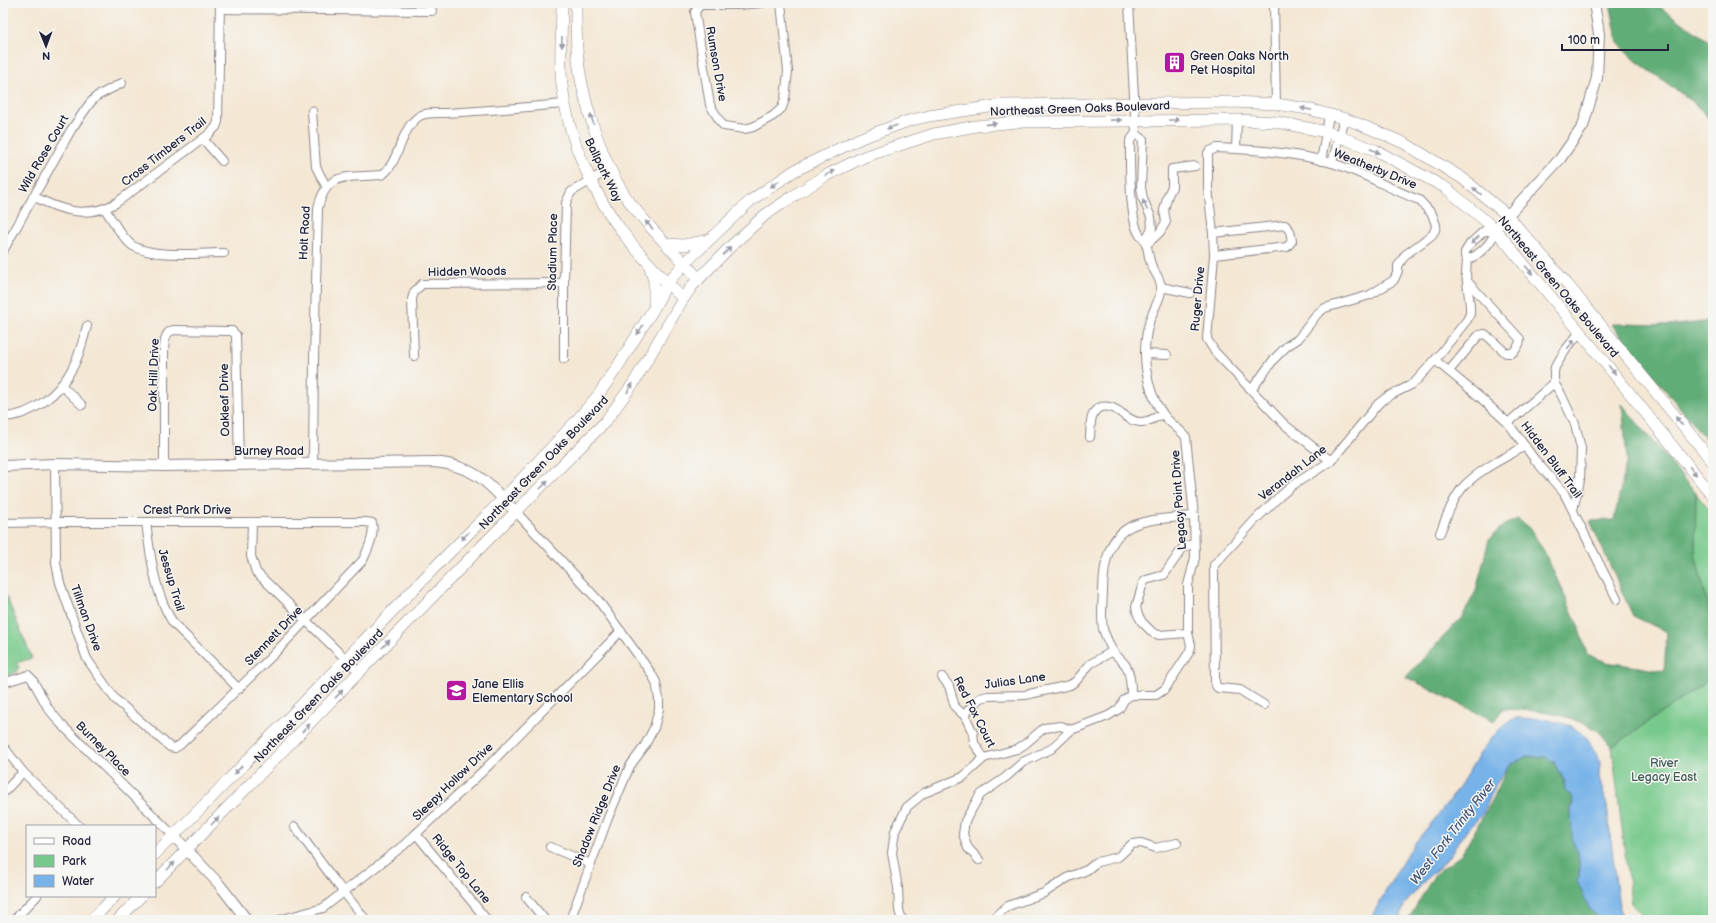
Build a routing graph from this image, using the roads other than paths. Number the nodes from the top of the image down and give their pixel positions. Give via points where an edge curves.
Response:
1 (562, 3) edge
2 (576, 3) edge
3 (762, 3) edge
4 (781, 3) edge
5 (1129, 3) edge
6 (1274, 3) edge
7 (1594, 3) edge
8 (220, 6) edge
9 (432, 11) dead end
10 (122, 83) dead end
11 (1134, 102) junction
12 (565, 104) junction
13 (1276, 104) junction
14 (312, 111) dead end
15 (1329, 115) junction
16 (1344, 118) junction
17 (1135, 120) junction
18 (1237, 120) junction
19 (1326, 132) junction
20 (1136, 134) junction
21 (1339, 137) junction
22 (203, 139) junction
23 (1236, 149) junction
24 (1207, 159) joint
25 (222, 161) dead end
26 (1321, 161) junction
27 (1332, 163) junction
28 (1195, 166) dead end
29 (610, 169) junction
30 (591, 180) junction
31 (326, 186) junction
32 (33, 196) junction
33 (105, 209) junction
34 (1507, 215) junction
35 (1495, 229) junction
36 (1213, 233) junction
37 (710, 240) junction
38 (1146, 243) junction
39 (667, 244) junction
40 (3, 251) edge
41 (224, 253) dead end
42 (1214, 254) junction
43 (1467, 260) junction
44 (648, 263) junction
45 (685, 263) junction
46 (699, 279) junction
47 (1467, 281) junction
48 (564, 283) junction
49 (667, 283) junction
50 (1162, 287) junction
51 (1190, 293) dead end
52 (683, 299) junction
53 (654, 308) junction
54 (87, 326) dead end
55 (1580, 332) junction
56 (236, 335) joint
57 (1145, 354) junction
58 (1166, 355) dead end
59 (414, 356) dead end
60 (564, 359) dead end
61 (1435, 360) junction
62 (1449, 371) junction
63 (1554, 383) junction
64 (61, 385) junction
65 (1252, 388) junction
66 (82, 405) dead end
67 (1163, 414) junction
68 (3, 417) edge
69 (1508, 423) junction
70 (1090, 437) dead end
71 (1525, 446) junction
72 (1331, 461) junction
73 (1713, 462) edge
74 (55, 464) junction
75 (239, 464) junction
76 (313, 464) junction
77 (3, 466) edge
78 (164, 466) junction
79 (1713, 496) edge
80 (503, 499) junction
81 (1573, 510) junction
82 (516, 512) junction
83 (1194, 516) junction
84 (55, 522) junction
85 (146, 522) junction
86 (252, 522) junction
87 (3, 523) edge
88 (372, 523) joint
89 (1440, 533) dead end
90 (1194, 544) junction
91 (1616, 599) dead end
92 (306, 621) junction
93 (621, 631) junction
94 (1188, 633) junction
95 (1113, 651) junction
96 (345, 659) junction
97 (359, 672) junction
98 (942, 677) dead end
99 (3, 683) edge
100 (239, 689) junction
101 (1131, 695) junction
102 (1264, 704) dead end
103 (965, 716) junction
104 (1071, 730) junction
105 (3, 746) edge
106 (170, 747) joint
107 (984, 758) junction
108 (23, 772) junction
109 (3, 794) edge
110 (78, 825) edge
111 (295, 827) dead end
112 (416, 834) junction
113 (173, 835) junction
114 (1177, 843) dead end
115 (550, 847) dead end
116 (188, 849) junction
117 (156, 853) edge
118 (979, 860) dead end
119 (591, 864) junction
120 (156, 881) edge
121 (344, 893) junction
122 (36, 897) edge
123 (114, 897) edge
124 (140, 897) edge
125 (526, 897) dead end
126 (14, 920) edge
127 (92, 920) edge
128 (118, 920) edge
129 (247, 920) edge
130 (280, 920) edge
131 (366, 920) edge
132 (487, 920) edge
133 (545, 920) edge
134 (570, 920) edge
135 (902, 920) edge
136 (994, 920) edge

1 -> 12 main road, Ballpark Way via 562,84
29 -> 2 main road, Ballpark Way via 595,130 580,69
3 - 4 street, Rumson Drive via 700,5 695,12 710,105 724,126 737,129 753,127 782,108 788,71
5 - 11 street
6 - 13 street
7 - 34 street via 1598,34 1597,78 1583,126 1560,159
8 - 9 street
8 - 22 street, Cross Timbers Trail via 218,122
10 - 32 street, Wild Rose Court via 96,96 90,103 71,130
11 - 13 main road, Northeast Green Oaks Boulevard
11 - 17 street
11 -> 37 main road, Northeast Green Oaks Boulevard via 1002,105 908,121 860,138 794,171 750,201
12 - 30 main road, Ballpark Way via 578,151
12 - 31 street via 422,114 412,122 384,174 335,179
15 -> 13 main road, Northeast Green Oaks Boulevard
14 - 31 street via 316,167
15 - 16 main road, Northeast Green Oaks Boulevard
15 - 19 street
16 - 21 street
34 -> 16 main road, Northeast Green Oaks Boulevard via 1462,178 1421,152
17 -> 18 main road, Northeast Green Oaks Boulevard
17 - 20 street
46 -> 17 main road, Northeast Green Oaks Boulevard via 765,215 827,175 866,156 934,134 976,126 1017,122
18 - 19 main road, Northeast Green Oaks Boulevard via 1276,122
18 - 23 street
19 - 21 main road, Northeast Green Oaks Boulevard
19 - 26 street
20 - 38 street via 1130,141 1132,202 1138,234
38 -> 20 street via 1152,222 1141,187 1143,139
21 - 27 street
21 -> 35 main road, Northeast Green Oaks Boulevard via 1375,150 1446,188
22 - 25 street
22 - 33 street, Cross Timbers Trail
23 - 24 street, Weatherby Drive via 1213,149
23 - 26 street, Weatherby Drive via 1286,153
24 - 36 street, Ruger Drive
26 - 27 street, Weatherby Drive
27 - 65 street, Weatherby Drive via 1419,200 1432,214 1435,230 1406,255 1390,284 1370,295 1325,308 1318,313 1298,339 1286,346 1274,359
28 - 38 street via 1172,169 1172,187 1164,210 1166,222 1160,232
29 - 30 street, Stadium Place
39 -> 29 main road, Ballpark Way via 618,186
30 - 44 main road, Ballpark Way via 614,220
30 - 48 street, Stadium Place via 571,192 566,203
31 - 76 street, Holt Road via 318,208 316,245
32 - 33 street, Cross Timbers Trail via 55,207 73,211
32 - 40 street, Wild Rose Court
33 - 41 street via 128,242 138,248 160,253
34 - 35 street
73 -> 34 main road, Northeast Green Oaks Boulevard
35 - 43 street via 1494,236 1488,243 1475,257
35 -> 43 street, Verandah Lane via 1484,231 1470,244 1465,252
35 -> 55 main road, Northeast Green Oaks Boulevard
36 - 42 street, Ruger Drive
36 - 42 street via 1285,226 1290,231 1292,241 1287,247
37 - 39 main road via 684,245
37 - 45 main road, Northeast Green Oaks Boulevard
38 - 50 street via 1150,262
39 - 45 main road, Ballpark Way
42 - 65 street, Ruger Drive via 1207,339 1215,352
43 - 47 street, Verandah Lane
44 - 49 main road, Ballpark Way
44 - 53 main road via 654,281
45 - 46 main road, Ballpark Way
45 - 49 main road, Northeast Green Oaks Boulevard
46 - 52 main road, Northeast Green Oaks Boulevard
47 - 61 street, Verandah Lane via 1470,314
47 - 62 street via 1520,342 1512,353 1506,353 1485,334 1479,334
48 - 59 street, Hidden Woods via 422,284 414,292 412,299
48 - 60 street, Stadium Place
49 - 52 main road, Ballpark Way
49 - 53 main road, Northeast Green Oaks Boulevard
50 - 51 street
50 - 57 street, Legacy Point Drive via 1149,322
82 -> 52 main road, Northeast Green Oaks Boulevard via 616,409
53 -> 80 main road, Northeast Green Oaks Boulevard via 599,394 578,420
54 - 64 street via 73,367
63 -> 55 street via 1556,367
55 -> 79 main road, Northeast Green Oaks Boulevard
56 - 75 street, Oakleaf Drive
56 - 78 street, Oak Hill Drive via 232,331 174,330 166,333
57 - 58 street
57 - 67 street, Legacy Point Drive via 1147,376
61 - 62 street, Hidden Bluff Trail
61 - 72 street, Verandah Lane via 1409,386 1378,404
62 - 69 street, Hidden Bluff Trail
63 - 69 street
63 - 81 street via 1575,424 1581,448 1580,480
64 - 66 street
64 - 68 street via 42,403 25,412
65 - 72 street, Ruger Drive via 1285,425
67 - 70 street via 1142,423 1133,421 1113,408 1100,407 1092,415
67 - 83 street, Legacy Point Drive via 1186,438
69 - 71 street, Hidden Bluff Trail
71 - 81 street, Hidden Bluff Trail via 1564,493
71 - 89 street via 1482,471 1464,486
72 - 102 street, Verandah Lane via 1278,497 1214,565 1215,684 1218,688 1240,690
74 - 77 street, Burney Road
74 - 78 street, Burney Road
74 - 84 street, Tillman Drive
75 - 76 street, Burney Road
75 - 78 street, Burney Road
76 - 80 street, Burney Road via 448,463 479,476
80 - 82 street, Burney Road
80 -> 96 main road, Northeast Green Oaks Boulevard
81 - 91 street, Hidden Bluff Trail
82 - 93 street, Shadow Ridge Drive via 598,600
97 -> 82 main road, Northeast Green Oaks Boulevard
83 - 90 street, Legacy Point Drive
83 - 95 street via 1138,523 1127,527 1112,544 1103,578 1103,630
84 - 85 street, Crest Park Drive
84 - 87 street, Crest Park Drive
84 - 106 street, Tillman Drive via 56,563 60,583 88,659 115,699
85 - 86 street, Crest Park Drive
85 - 100 street, Jessup Trail via 150,556 168,616
86 - 88 street, Crest Park Drive
86 - 92 street via 251,556 256,572
88 - 92 street, Stennett Drive via 369,546 363,560
90 - 94 street, Legacy Point Drive via 1195,558 1188,585
90 - 94 street via 1182,549 1164,575 1143,583 1136,607 1142,622 1153,633
92 - 96 street
92 - 100 street, Stennett Drive
93 - 112 street, Sleepy Hollow Drive via 484,770
93 - 119 street, Shadow Ridge Drive via 656,682 659,709 654,728 630,766
94 - 101 street, Legacy Point Drive via 1191,640 1190,651 1165,689 1156,695
95 - 101 street via 1127,667
95 - 103 street, Julias Lane via 1090,664 1070,685 1025,695 980,698
96 - 97 street
96 -> 113 main road, Northeast Green Oaks Boulevard
116 -> 97 main road, Northeast Green Oaks Boulevard
98 - 103 street, Red Fox Court via 950,686 956,707
99 - 113 street, Burney Place via 28,675 60,723
100 - 106 street, Stennett Drive via 180,745
101 - 104 street via 1108,716
103 - 107 street, Red Fox Court via 973,732 974,744
104 - 107 street via 1061,726 1044,728 1017,749
104 - 118 street via 1050,749 1023,762 980,795 965,820 963,834 968,848
105 - 108 street
107 - 135 street via 963,777 924,793 907,807 899,821 892,853
108 - 109 street
108 - 110 street
111 - 121 street
112 - 121 street, Sleepy Hollow Drive
112 - 132 street, Ridge Top Lane
113 - 116 street
113 - 117 main road, Northeast Green Oaks Boulevard
114 - 136 street via 1156,848 1141,843 1132,844 1118,857 1097,862 1044,893 1008,906
115 - 119 street
120 -> 116 main road, Northeast Green Oaks Boulevard
116 - 129 street
119 - 134 street, Shadow Ridge Drive
121 - 130 street, Sleepy Hollow Drive via 323,908
121 - 131 street
122 - 126 street
123 - 127 main road
124 - 128 main road
125 - 133 street

